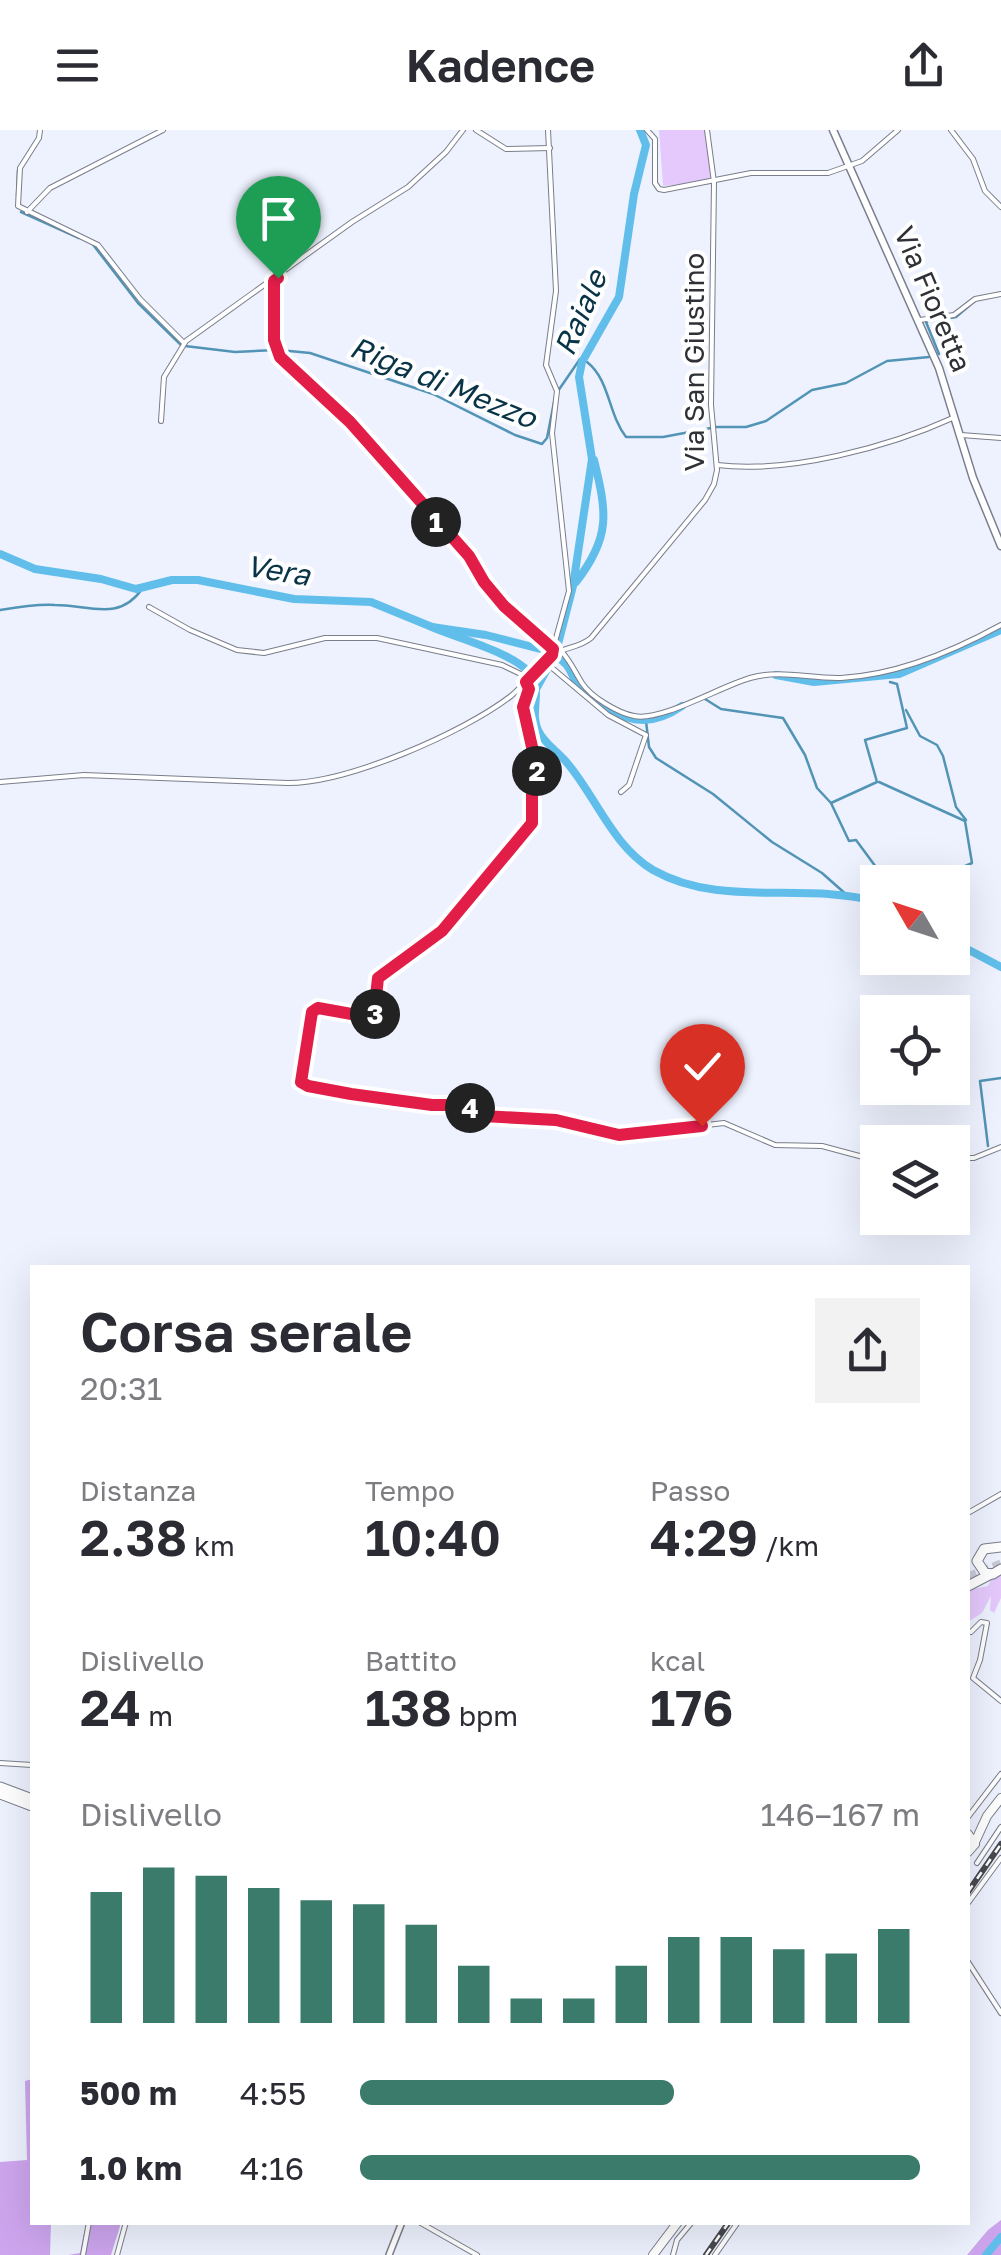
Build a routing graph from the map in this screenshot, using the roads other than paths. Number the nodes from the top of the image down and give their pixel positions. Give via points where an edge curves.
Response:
1 (40, 130) edge
2 (162, 130) edge
3 (464, 130) edge
4 (476, 130) edge
5 (548, 130) edge
6 (647, 130) edge
7 (707, 130) edge
8 (833, 130) edge
9 (898, 130) edge
10 (951, 130) edge
11 (550, 148) junction
12 (849, 166) junction
13 (714, 182) junction
14 (1000, 204) edge
15 (26, 212) junction
16 (274, 281) junction
17 (1001, 294) edge
18 (920, 320) junction
19 (185, 343) junction
20 (956, 416) junction
21 (161, 421) dead end
22 (961, 435) junction
23 (1001, 438) edge
24 (717, 464) junction
25 (1001, 546) edge
26 (150, 606) dead end
27 (1001, 626) edge
28 (556, 652) junction
29 (548, 664) junction
30 (530, 677) junction
31 (0, 782) edge
32 (621, 792) dead end
33 (1001, 1148) edge
34 (860, 1157) edge
35 (970, 1158) edge
36 (1001, 1494) edge
37 (970, 1512) edge
38 (999, 1550) edge
39 (977, 1558) junction
40 (970, 1566) edge
41 (998, 1572) edge
42 (970, 1585) edge
43 (971, 1632) dead end
44 (1001, 1701) edge
45 (0, 1763) edge
46 (30, 1765) edge
47 (1001, 1774) edge
48 (0, 1790) edge
49 (1001, 1798) edge
50 (30, 1804) edge
51 (970, 1814) edge
52 (987, 1816) junction
53 (1001, 1827) edge
54 (970, 1831) edge
55 (970, 1836) edge
56 (975, 1842) junction
57 (970, 1851) edge
58 (1001, 1858) edge
59 (978, 1862) dead end
60 (970, 1900) edge
61 (970, 1965) edge
62 (1001, 2013) edge
63 (88, 2225) edge
64 (125, 2225) edge
65 (401, 2225) edge
66 (424, 2225) edge
67 (676, 2225) edge
68 (690, 2225) edge
69 (736, 2225) edge
70 (83, 2255) edge
71 (117, 2255) edge
72 (389, 2255) edge
73 (477, 2255) edge
74 (654, 2255) edge
75 (674, 2255) edge
76 (715, 2255) edge

1 - 15 street via 20,168 18,206
2 - 15 street via 50,188
3 - 16 street via 408,187
4 - 11 street via 506,149
5 - 11 street
6 - 13 street via 656,139 659,189
7 - 13 street, Via San Giustino
8 - 12 main road, Via Fioretta
9 - 12 street
10 - 14 street
11 - 28 street via 556,291 546,365 557,390 552,434 569,591
12 - 13 street
12 - 18 main road, Via Fioretta
13 - 24 street, Via San Giustino
15 - 19 street via 98,245
16 - 19 street
16 - 28 street via 280,357 350,422 469,556 504,606
17 - 18 street via 975,298 954,315
18 - 20 main road, Via Fioretta
19 - 21 street via 163,380
20 - 22 main road, Via Fioretta
20 - 24 street via 848,452 739,468
22 - 23 street
22 - 25 main road, Via Fioretta
24 - 28 street, Via San Giustino via 705,500 611,616 584,644
26 - 30 street via 237,650 377,638 502,664
27 - 28 street via 914,664 846,678 770,672 648,717 625,714 592,694
28 - 29 street, Via San Giustino
29 - 30 street, Via San Giustino
29 - 32 street via 608,714 641,731 646,741
30 - 31 street, Via San Giustino via 499,704 424,744 318,781 84,775
30 - 34 street via 523,707 537,769 532,823 442,931 378,978 374,1015 312,1012 301,1082 619,1135 724,1123 776,1144
33 - 35 street
36 - 37 street
38 - 39 highway via 984,1550
39 - 40 highway
39 - 41 highway via 982,1571
41 - 42 highway
43 - 44 street via 986,1623 973,1678
45 - 46 street
47 - 51 street
48 - 50 highway
49 - 52 main road
52 - 54 main road
52 - 56 main road
53 - 59 street
55 - 56 main road
56 - 57 main road
58 - 60 street
61 - 62 street
63 - 70 street
64 - 71 street
65 - 72 street
66 - 73 street
67 - 74 main road
68 - 75 street
69 - 76 street

